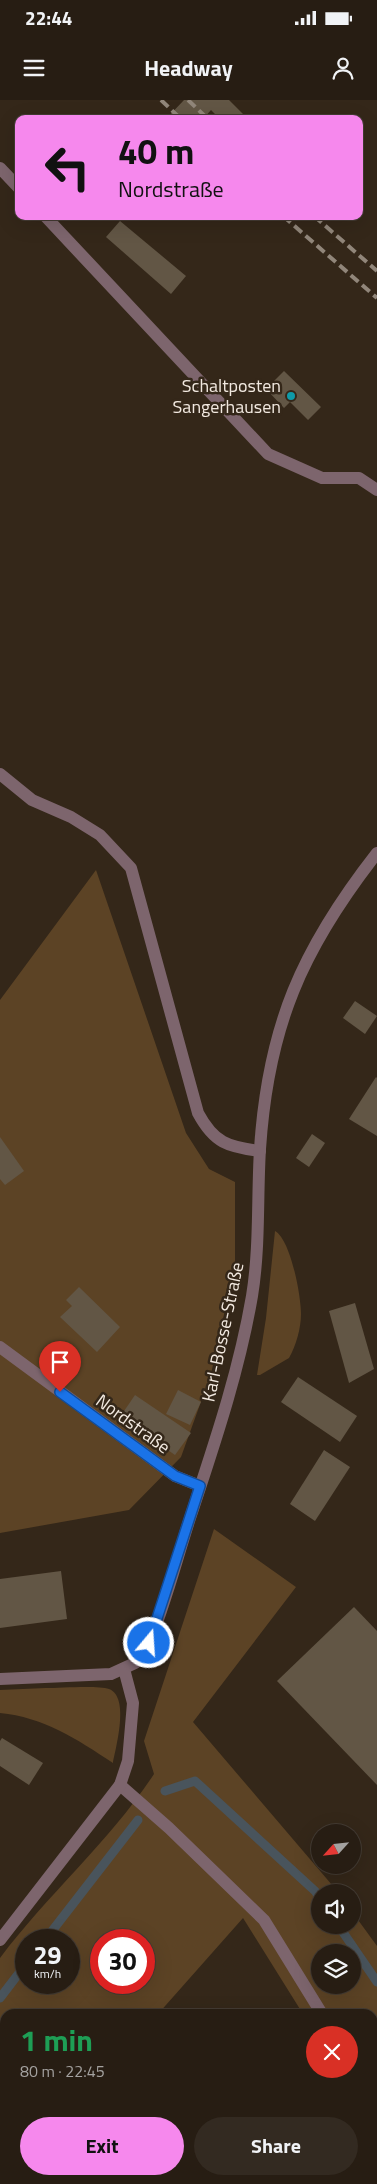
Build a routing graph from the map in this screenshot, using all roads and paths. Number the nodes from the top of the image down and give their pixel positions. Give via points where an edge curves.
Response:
1 (0, 168) edge
2 (15, 184) edge
3 (49, 220) edge
4 (377, 490) edge
5 (0, 774) edge
6 (377, 853) edge
7 (260, 1151) junction
8 (0, 1347) edge
9 (200, 1486) junction
10 (124, 1669) junction
11 (0, 1679) edge
12 (120, 1785) junction
13 (0, 1940) edge
14 (319, 2009) edge

1 - 2 street
3 - 4 street via 268,454 322,478 359,478
5 - 7 street via 32,800 71,817 100,835 132,868 198,1113 208,1130 222,1142 239,1149
6 - 7 street, Karl-Bosse-Straße via 324,926 290,996 273,1054
7 - 9 street, Karl-Bosse-Straße via 252,1294 235,1379
8 - 9 street, Nordstraße via 168,1471
9 - 10 street, Karl-Bosse-Straße via 149,1643 141,1657
10 - 11 street, Karl-Bosse-Straße via 106,1675
10 - 12 street via 133,1703 128,1761
12 - 13 street
12 - 14 street via 264,1920

